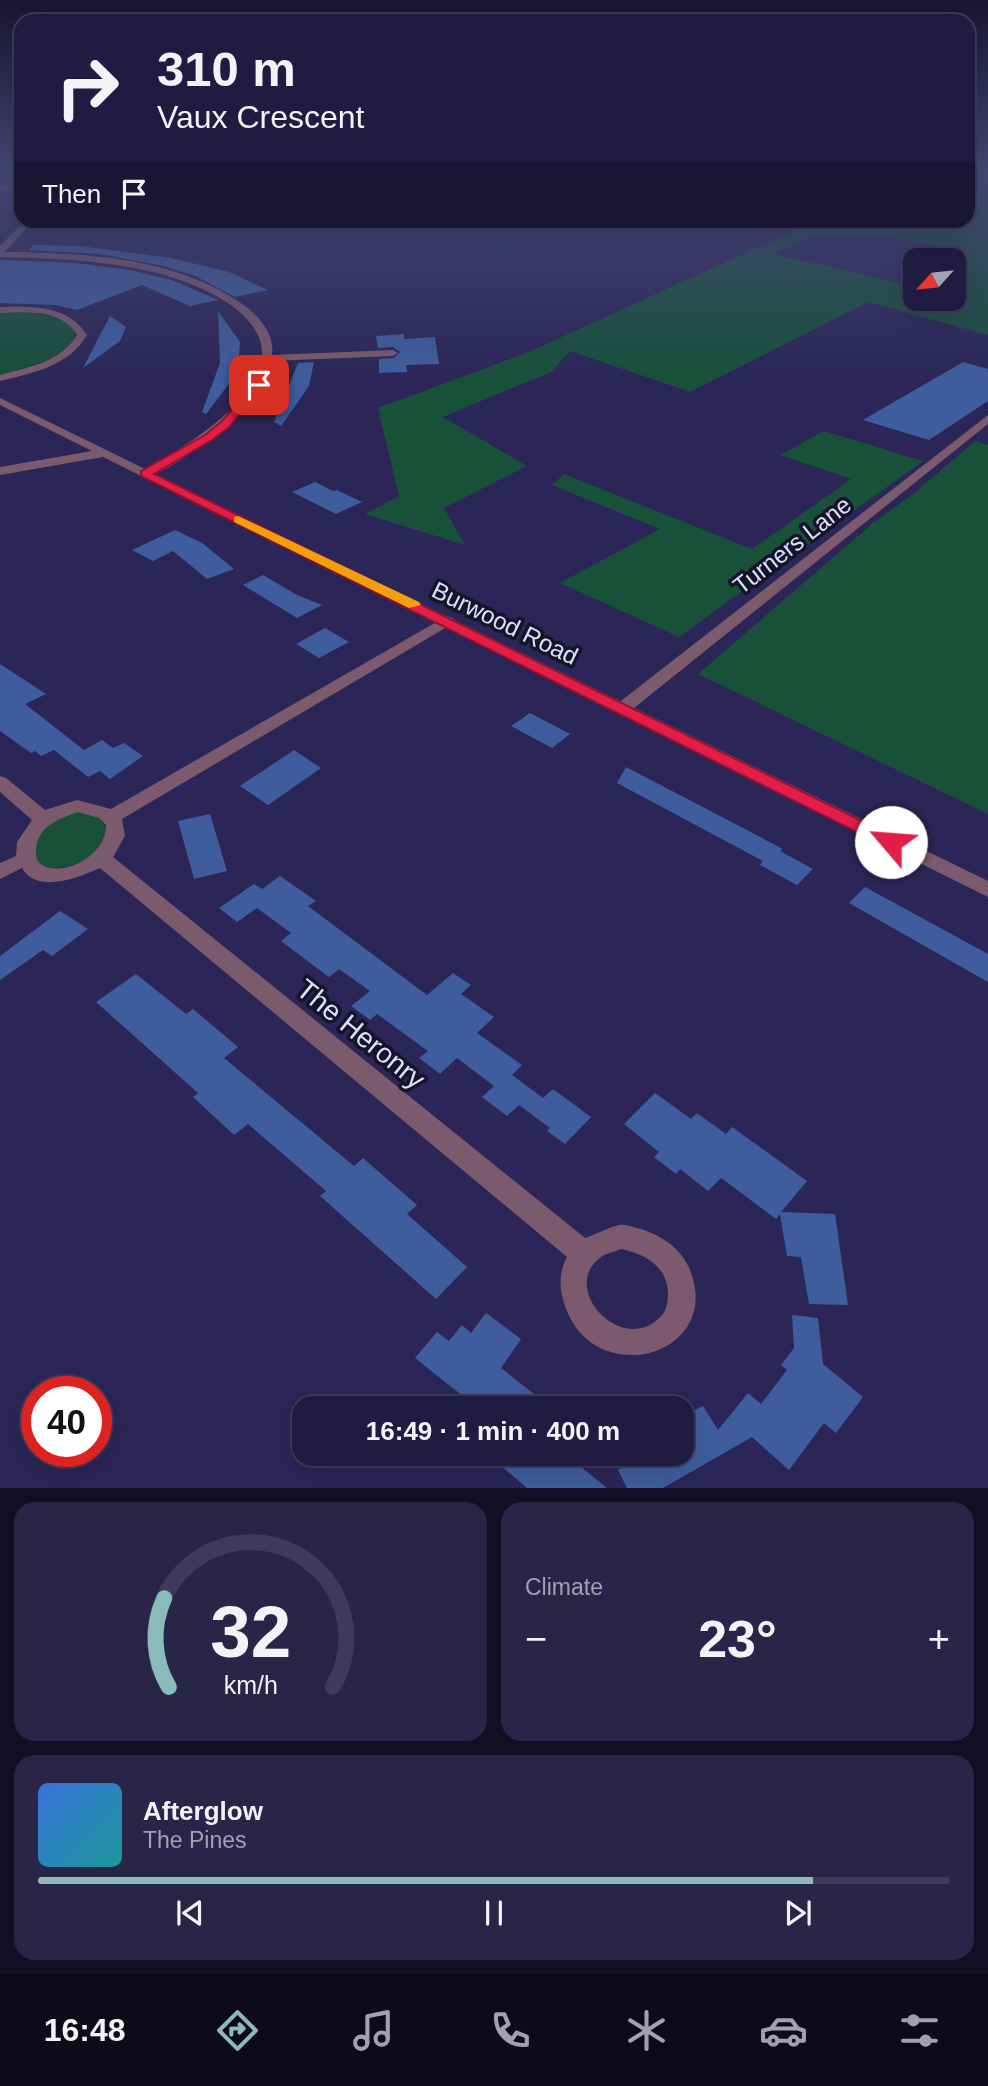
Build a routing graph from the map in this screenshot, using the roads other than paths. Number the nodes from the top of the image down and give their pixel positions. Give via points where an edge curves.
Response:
1 (12, 239) edge
2 (0, 253) edge
3 (0, 310) edge
4 (393, 353) dead end
5 (271, 358) junction
6 (0, 378) edge
7 (0, 401) edge
8 (988, 418) edge
9 (104, 453) junction
10 (0, 471) edge
11 (145, 474) junction
12 (447, 621) junction
13 (623, 708) junction
14 (0, 782) edge
15 (40, 816) junction
16 (110, 818) junction
17 (101, 858) junction
18 (8, 867) edge
19 (988, 890) edge
20 (584, 1254) dead end

1 - 2 street
2 - 5 street via 112,262 188,280 254,316 267,336
3 - 6 street via 64,317 74,322 82,335 75,347 58,358
4 - 5 street
5 - 11 street via 259,385 225,424 192,449
7 - 9 street, Burwood Road
8 - 13 street, Turners Lane
9 - 10 street
9 - 11 street, Burwood Road
11 - 12 street, Burwood Road
12 - 13 street, Burwood Road
12 - 16 street
13 - 19 street, Burwood Road
14 - 15 street
15 - 16 street via 77,806
15 - 18 street via 26,825 13,843
16 - 17 street via 117,835
17 - 18 street via 80,870 49,875
17 - 20 street, The Heronry

